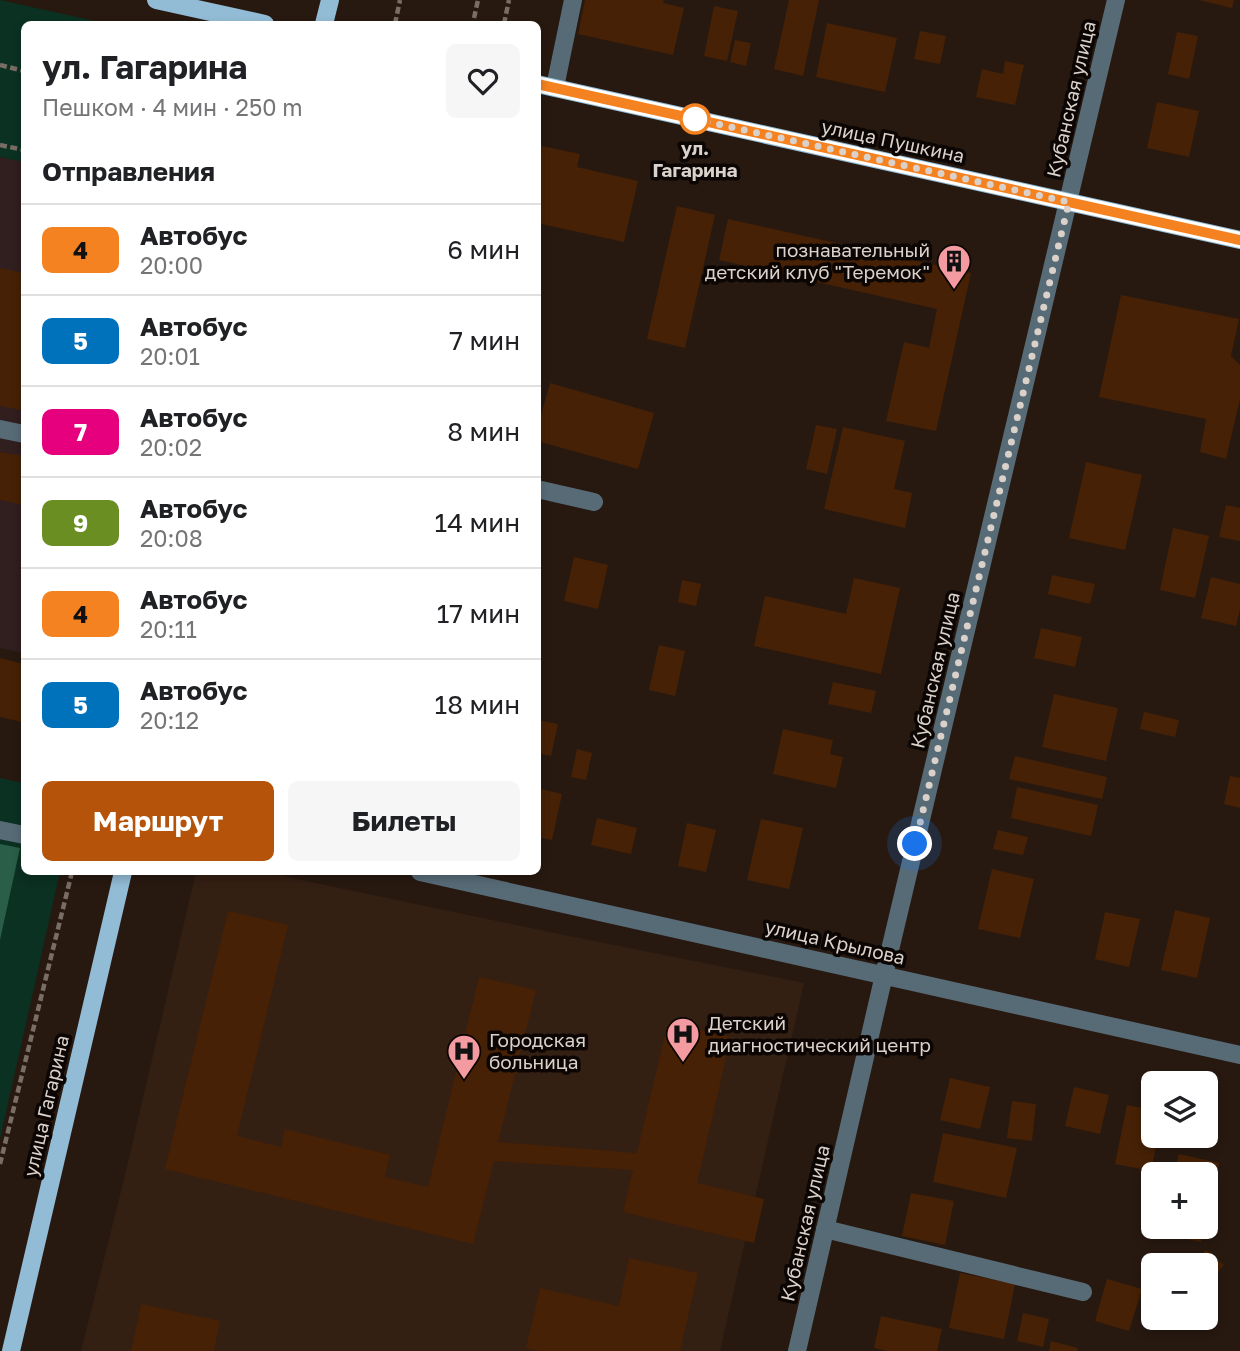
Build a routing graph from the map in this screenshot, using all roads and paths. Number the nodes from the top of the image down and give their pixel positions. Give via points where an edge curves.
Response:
1 (156, 0) edge
2 (330, 0) edge
3 (400, 0) edge
4 (478, 0) edge
5 (509, 0) edge
6 (573, 0) edge
7 (1116, 0) edge
8 (474, 18) dead end
9 (251, 21) edge
10 (325, 21) edge
11 (396, 21) edge
12 (505, 21) edge
13 (0, 65) edge
14 (21, 70) edge
15 (541, 85) edge
16 (555, 87) junction
17 (0, 145) edge
18 (21, 149) edge
19 (1069, 202) junction
20 (1240, 240) edge
21 (0, 429) edge
22 (21, 433) edge
23 (541, 490) edge
24 (594, 502) dead end
25 (0, 830) edge
26 (21, 834) edge
27 (71, 875) edge
28 (122, 875) edge
29 (434, 875) edge
30 (884, 975) junction
31 (1240, 1055) edge
32 (0, 1164) edge
33 (825, 1229) junction
34 (1083, 1292) dead end
35 (11, 1351) edge
36 (797, 1351) edge

1 - 9 main road
2 - 10 main road
3 - 11 path
4 - 8 path
5 - 12 path
6 - 16 street
7 - 19 street, Кубанская улица
13 - 14 path
15 - 16 main road, улица Пушкина
16 - 19 main road, улица Пушкина
17 - 18 path
19 - 20 main road, улица Пушкина
19 - 30 street, Кубанская улица
21 - 22 street
23 - 24 street
25 - 26 street
27 - 32 path
28 - 35 main road, улица Гагарина
29 - 30 street, улица Крылова
30 - 31 street, улица Крылова
30 - 33 street, Кубанская улица
33 - 34 street
33 - 36 street, Кубанская улица

